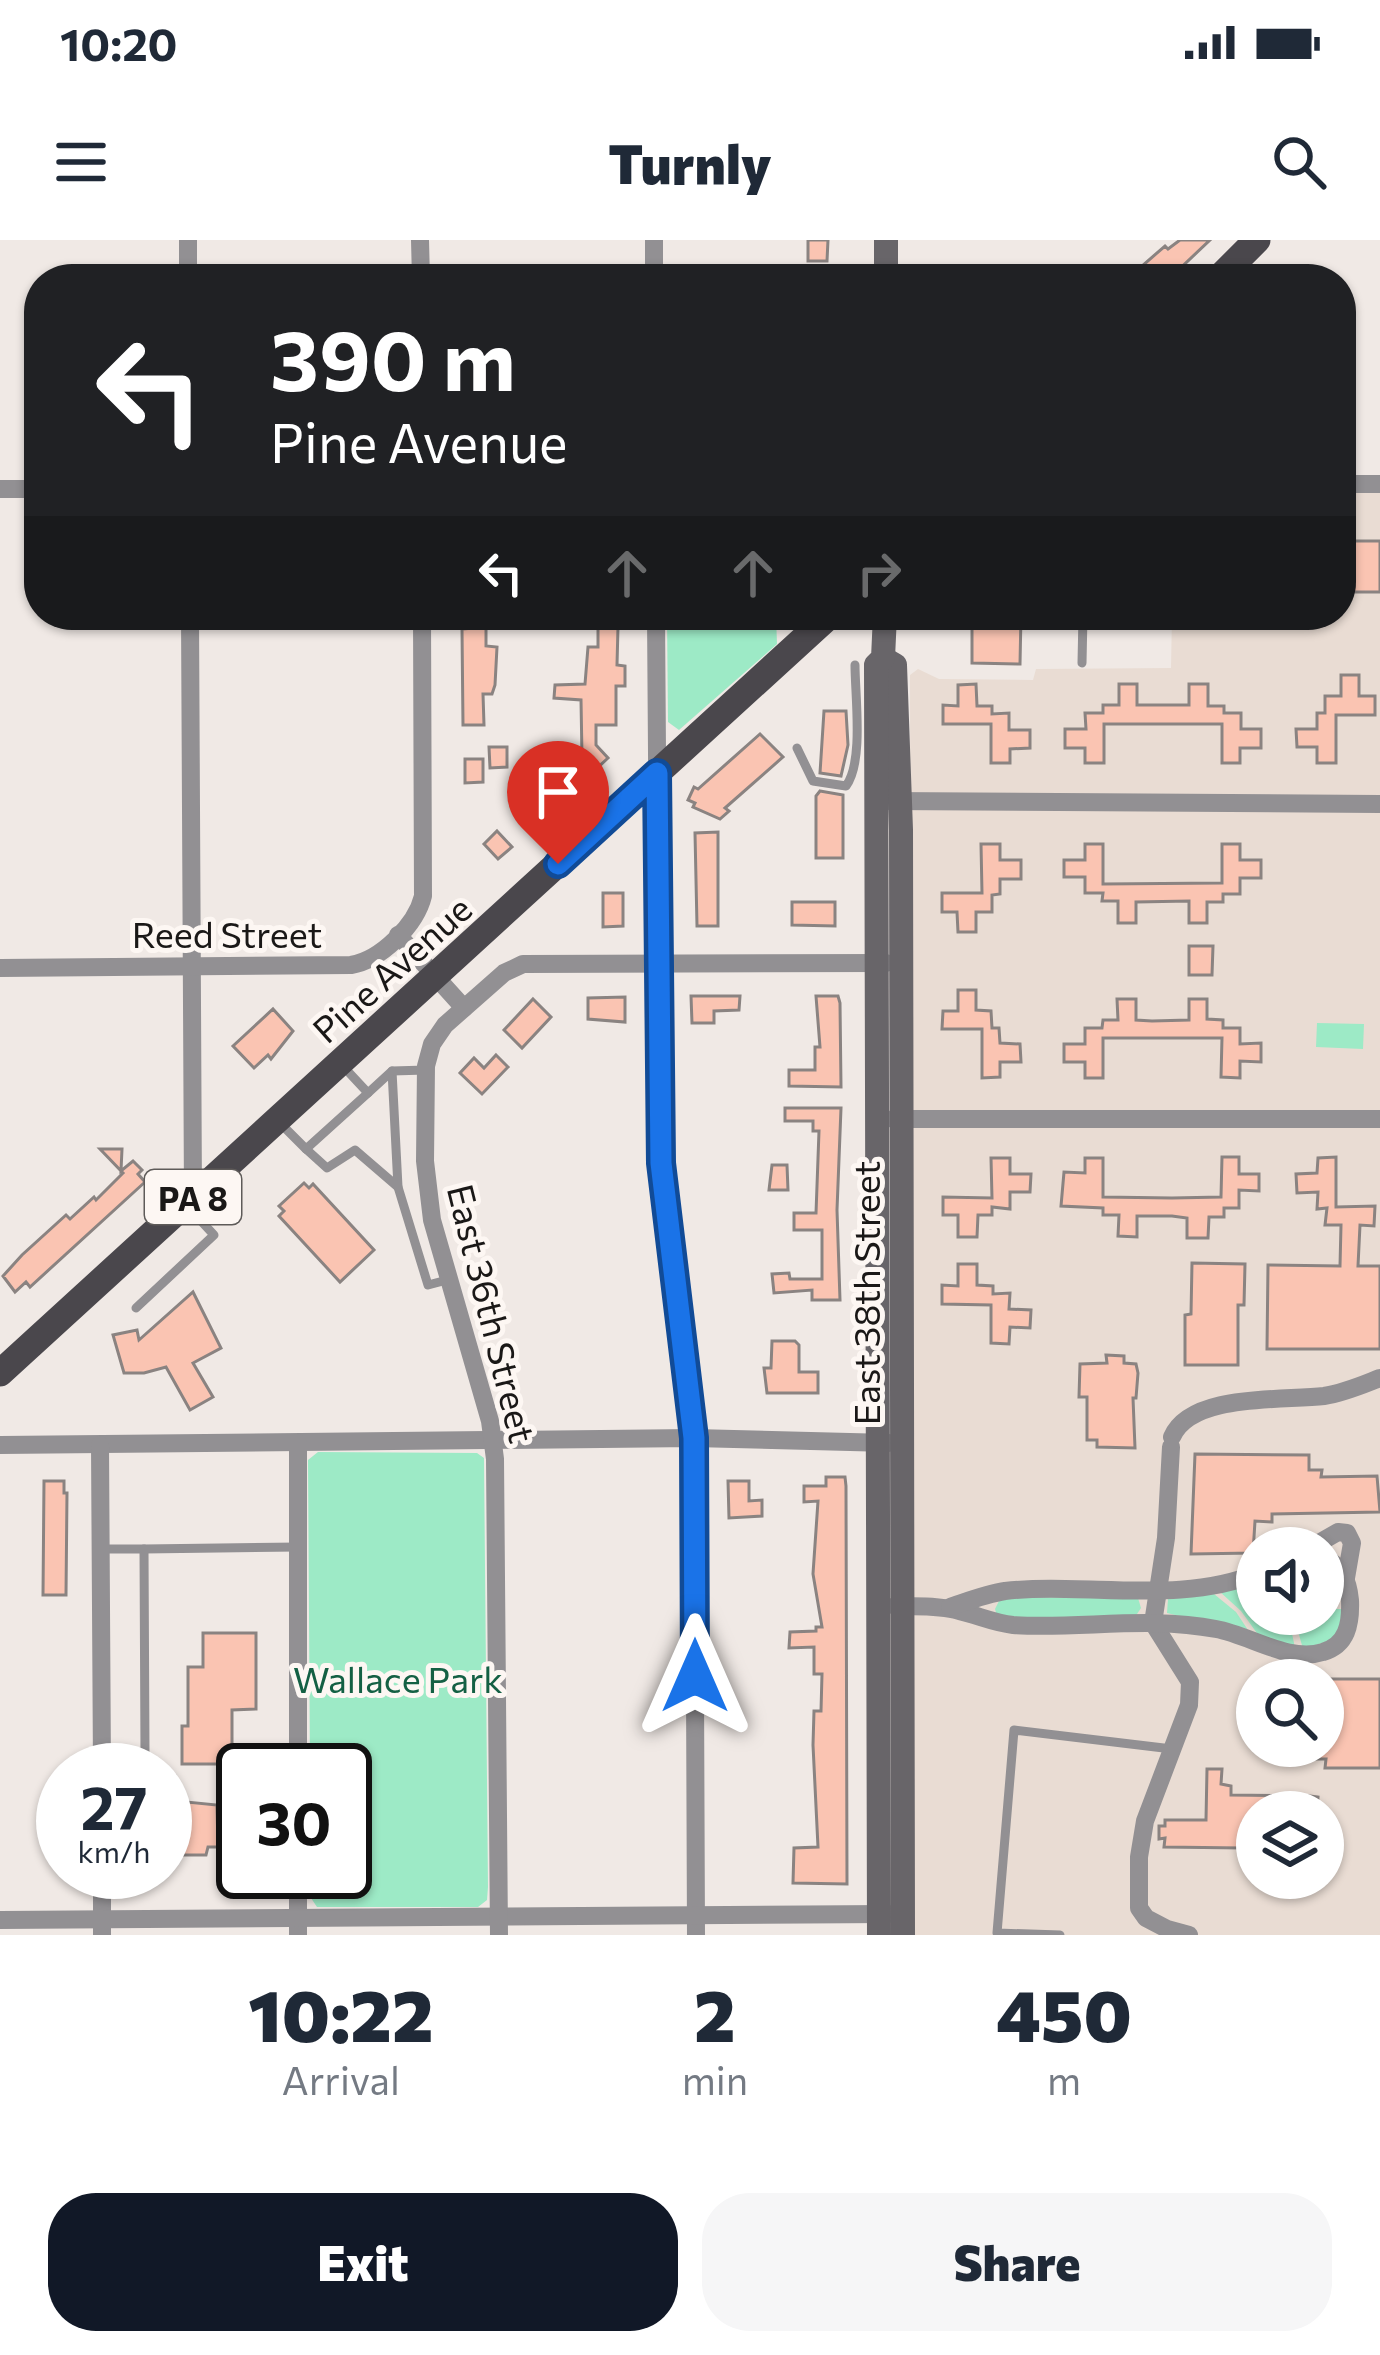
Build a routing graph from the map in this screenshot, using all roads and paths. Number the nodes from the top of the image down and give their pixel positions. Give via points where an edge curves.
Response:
1 (1257, 240) edge
2 (1233, 264) edge
3 (190, 630) edge
4 (422, 630) edge
5 (656, 630) edge
6 (814, 630) edge
7 (884, 630) edge
8 (1083, 630) edge
9 (1082, 664) dead end
10 (855, 665) dead end
11 (796, 748) dead end
12 (657, 773) junction
13 (888, 801) junction
14 (1380, 804) edge
15 (398, 935) junction
16 (658, 963) junction
17 (889, 963) junction
18 (192, 966) junction
19 (0, 968) edge
20 (435, 976) junction
21 (464, 1008) junction
22 (340, 1063) junction
23 (426, 1070) junction
24 (392, 1071) junction
25 (368, 1093) junction
26 (889, 1119) junction
27 (1380, 1119) edge
28 (277, 1120) junction
29 (305, 1148) junction
30 (398, 1186) junction
31 (189, 1201) junction
32 (447, 1280) junction
33 (136, 1308) dead end
34 (0, 1373) edge
35 (1380, 1378) edge
36 (694, 1438) junction
37 (494, 1441) junction
38 (298, 1443) junction
39 (889, 1443) junction
40 (0, 1445) edge
41 (100, 1445) junction
42 (1344, 1533) edge
43 (298, 1547) junction
44 (101, 1549) junction
45 (144, 1549) junction
46 (1344, 1575) edge
47 (1346, 1578) junction
48 (1236, 1579) edge
49 (1156, 1588) junction
50 (889, 1606) junction
51 (946, 1608) junction
52 (1153, 1623) junction
53 (102, 1743) edge
54 (146, 1743) edge
55 (298, 1743) edge
56 (1172, 1749) junction
57 (0, 1920) edge
58 (696, 1925) edge
59 (891, 1925) edge
60 (102, 1926) edge
61 (298, 1927) edge
62 (499, 1927) edge
63 (1150, 1930) edge
64 (1060, 1935) edge
65 (1189, 1935) edge

1 - 2 main road
3 - 18 street
4 - 15 street via 423,896
5 - 12 street
6 - 12 main road, Pine Avenue / PA 8
7 - 13 main road, East 38th Street via 876,665
8 - 9 lane
10 - 11 lane via 850,782 814,781
12 - 16 street
12 - 20 main road, Pine Avenue / PA 8
13 - 14 street
13 - 17 main road, East 38th Street
15 - 18 street, Reed Street via 358,965
15 - 20 street
16 - 17 street
16 - 21 street via 523,964
16 - 36 street via 662,1185
17 - 26 main road, East 38th Street
18 - 19 street, Reed Street
18 - 31 street
20 - 21 street
20 - 22 main road, Pine Avenue / PA 8
21 - 23 street, East 36th Street via 438,1034
22 - 25 lane
22 - 28 main road, Pine Avenue / PA 8
23 - 24 lane
23 - 32 street, East 36th Street via 427,1190
24 - 25 lane
24 - 30 lane
25 - 29 lane
26 - 27 street
26 - 39 main road, East 38th Street
28 - 29 lane
28 - 31 main road, Pine Avenue / PA 8
29 - 30 lane via 327,1168 355,1150
30 - 32 lane via 428,1285
31 - 33 lane via 214,1235
31 - 34 main road, Pine Avenue / PA 8
32 - 37 street, East 36th Street
35 - 49 street via 1330,1395 1187,1416 1171,1442
36 - 37 street
36 - 39 street
36 - 58 street
37 - 38 street
37 - 62 street, East 36th Street
38 - 41 street
38 - 43 street
39 - 50 main road, East 38th Street
40 - 41 street
41 - 44 street
42 - 47 street via 1352,1543
43 - 45 lane
43 - 55 street
44 - 45 lane
44 - 53 street
45 - 54 lane
46 - 47 street
47 - 52 street via 1345,1637 1317,1654 1218,1629
48 - 49 street
49 - 51 street via 1002,1592
49 - 52 street
50 - 51 street
50 - 59 main road, East 38th Street
51 - 52 street via 1010,1624
52 - 56 street via 1190,1682
56 - 63 street via 1140,1841 1139,1908
56 - 64 lane via 1014,1730 997,1933
57 - 60 street
58 - 59 street
58 - 62 street
60 - 61 street
61 - 62 street
63 - 65 street

